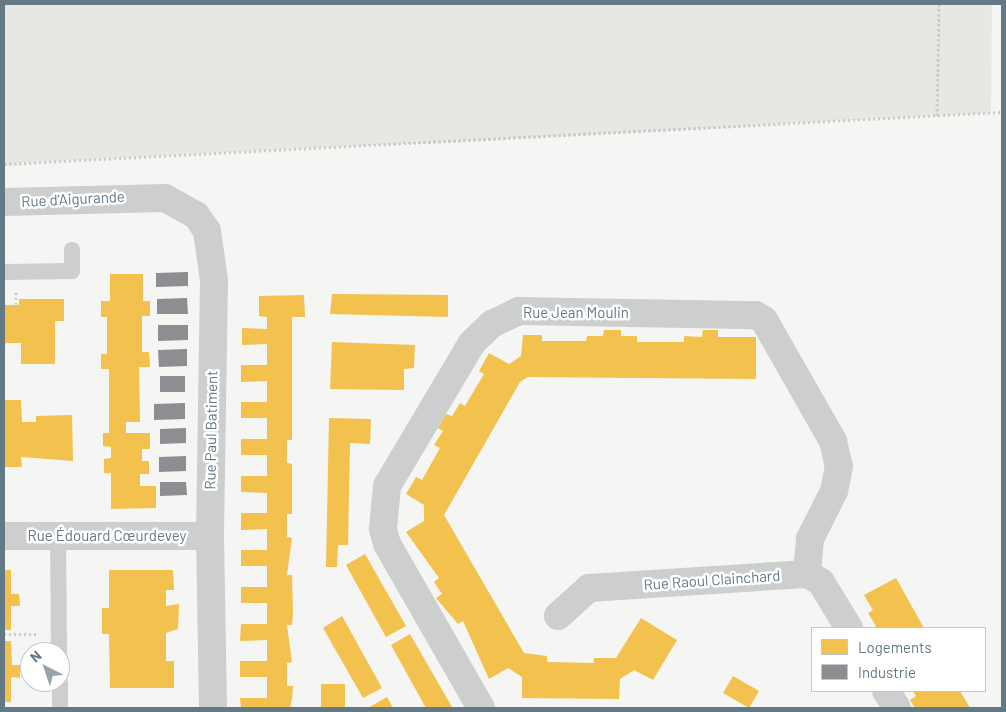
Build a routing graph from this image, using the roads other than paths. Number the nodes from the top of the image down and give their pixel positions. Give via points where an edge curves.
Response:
1 (143, 196) joint
2 (4, 202) edge
3 (72, 250) dead end
4 (4, 272) edge
5 (4, 536) edge
6 (58, 536) junction
7 (210, 536) junction
8 (807, 574) junction
9 (558, 616) dead end
10 (848, 627) edge
11 (59, 642) edge
12 (60, 692) edge
13 (887, 692) edge
14 (60, 708) edge
15 (213, 708) edge
16 (481, 708) edge
17 (897, 708) edge

1 - 2 street, Rue d'Aigurande
1 - 7 street, Rue Paul Batiment via 165,198 196,215 212,251
3 - 4 lane via 72,271
5 - 6 street, Rue Édouard Cœurdevey
6 - 7 street, Rue Édouard Cœurdevey
6 - 11 lane
7 - 15 street, Rue Paul Batiment
8 - 9 street, Rue Raoul Clainchard via 589,588
8 - 10 street via 822,582
8 - 16 street, Rue Jean Moulin via 810,539 834,491 839,466 833,441 764,320 756,315 519,311 492,324 472,343 387,486 383,529 387,544
12 - 14 lane
13 - 17 street

